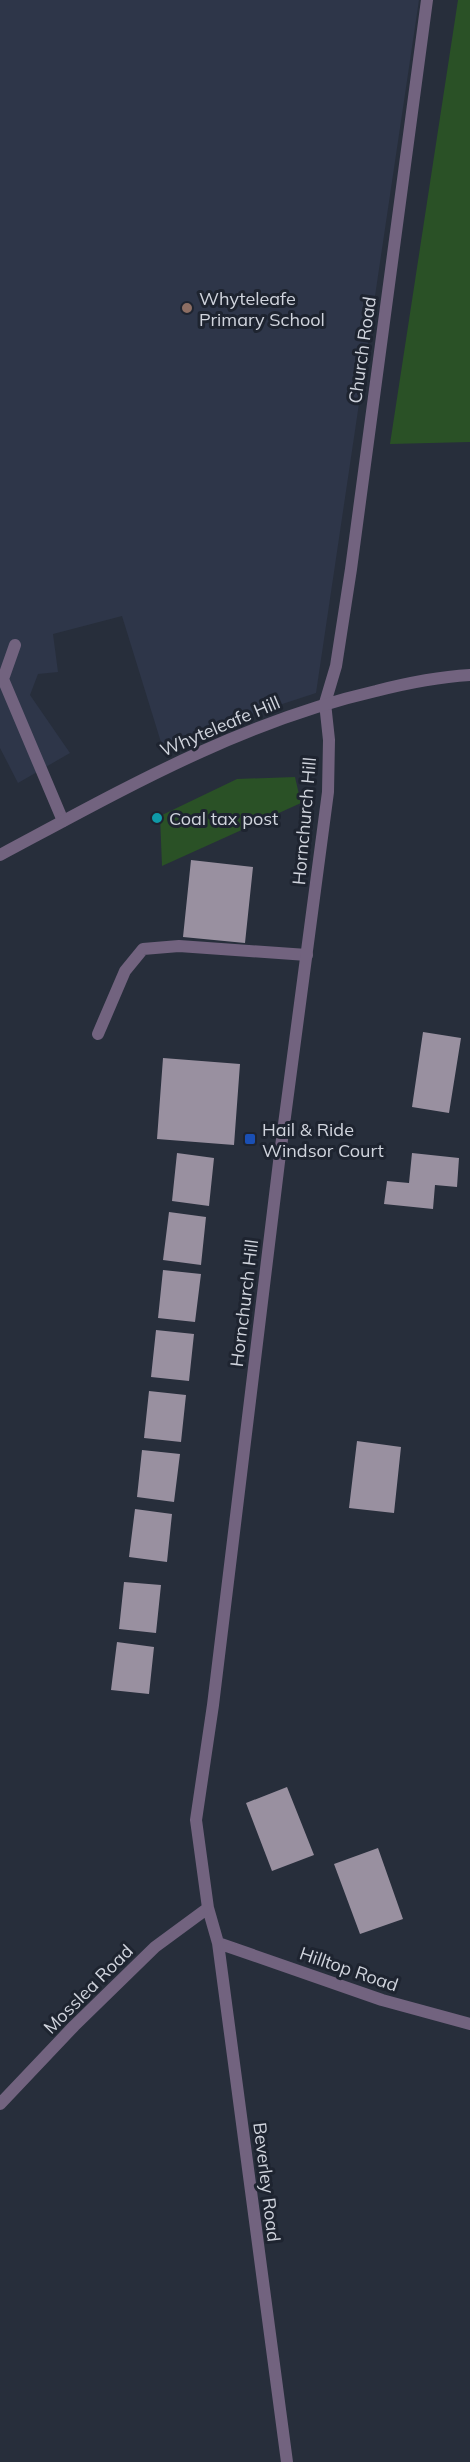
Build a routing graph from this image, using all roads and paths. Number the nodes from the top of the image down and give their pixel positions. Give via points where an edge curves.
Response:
1 (427, 0) edge
2 (15, 645) dead end
3 (470, 675) edge
4 (325, 703) junction
5 (63, 821) junction
6 (0, 855) edge
7 (307, 955) junction
8 (98, 1034) dead end
9 (208, 1908) junction
10 (218, 1943) junction
11 (470, 2024) edge
12 (0, 2104) edge
13 (287, 2462) edge

1 - 4 street, Church Road via 351,569 336,666
2 - 5 street via 3,679
3 - 4 street, Whyteleafe Hill via 436,677
4 - 5 street, Whyteleafe Hill via 245,731
4 - 7 street, Hornchurch Hill via 328,792
5 - 6 street, Whyteleafe Hill
7 - 8 street via 179,946 143,949 125,971
7 - 9 street, Hornchurch Hill via 196,1820
9 - 10 street, Beverley Road
9 - 12 street, Mosslea Road via 155,1947
10 - 11 street, Hilltop Road via 382,2000
10 - 13 street, Beverley Road

